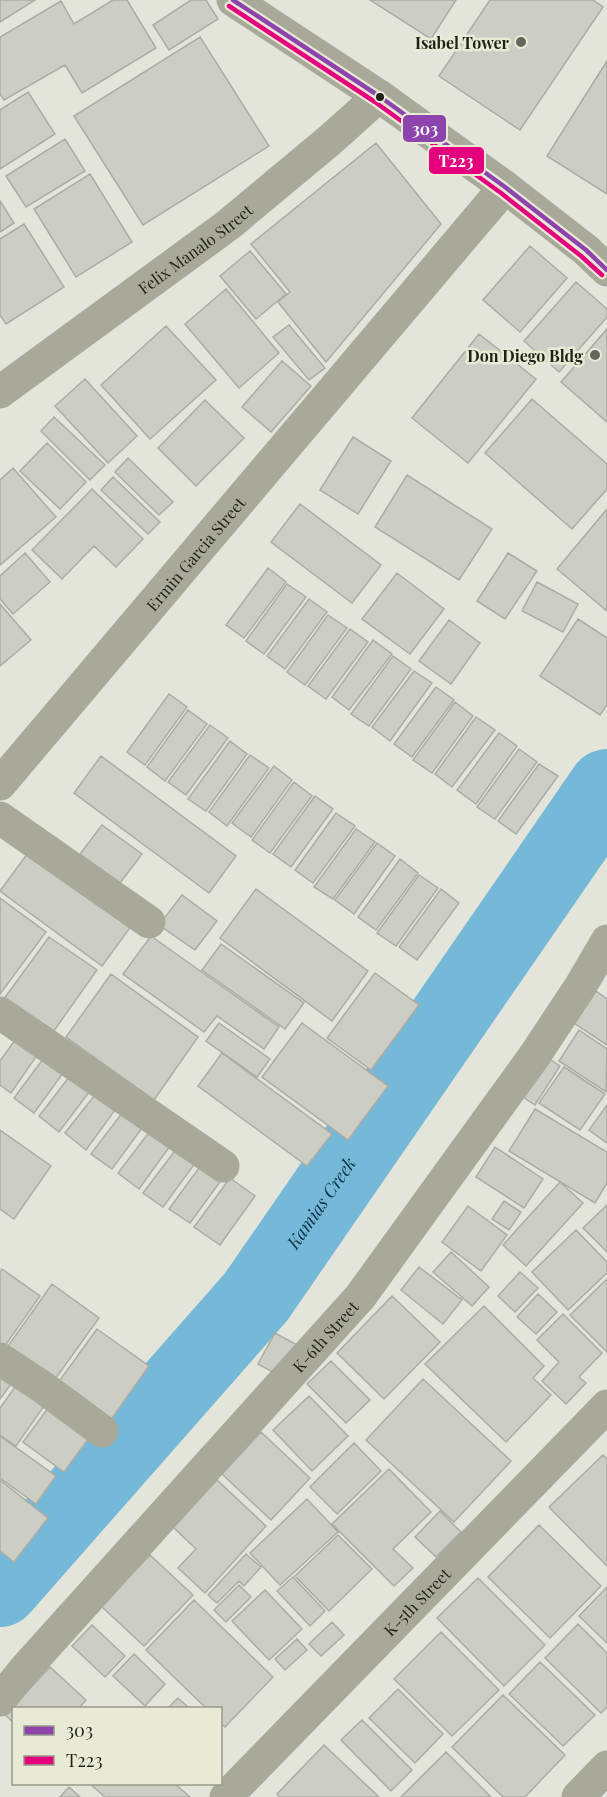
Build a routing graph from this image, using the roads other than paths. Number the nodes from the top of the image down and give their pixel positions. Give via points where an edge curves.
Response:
1 (233, 0) edge
2 (379, 96) junction
3 (505, 188) junction
4 (607, 270) edge
5 (0, 392) edge
6 (0, 784) edge
7 (0, 818) edge
8 (150, 922) dead end
9 (607, 940) edge
10 (0, 1013) edge
11 (224, 1166) dead end
12 (0, 1359) edge
13 (607, 1406) edge
14 (102, 1431) dead end
15 (0, 1700) edge
16 (607, 1767) edge
17 (226, 1797) edge
18 (578, 1797) edge

1 - 2 street
2 - 3 street
2 - 5 street, Felix Manalo Street via 228,225
3 - 4 street
3 - 6 street, Ermin Garcia Street
7 - 8 street
9 - 15 street, K-6th Street via 535,1055 360,1297
10 - 11 street
12 - 14 street
13 - 17 street, K-5th Street
16 - 18 street

